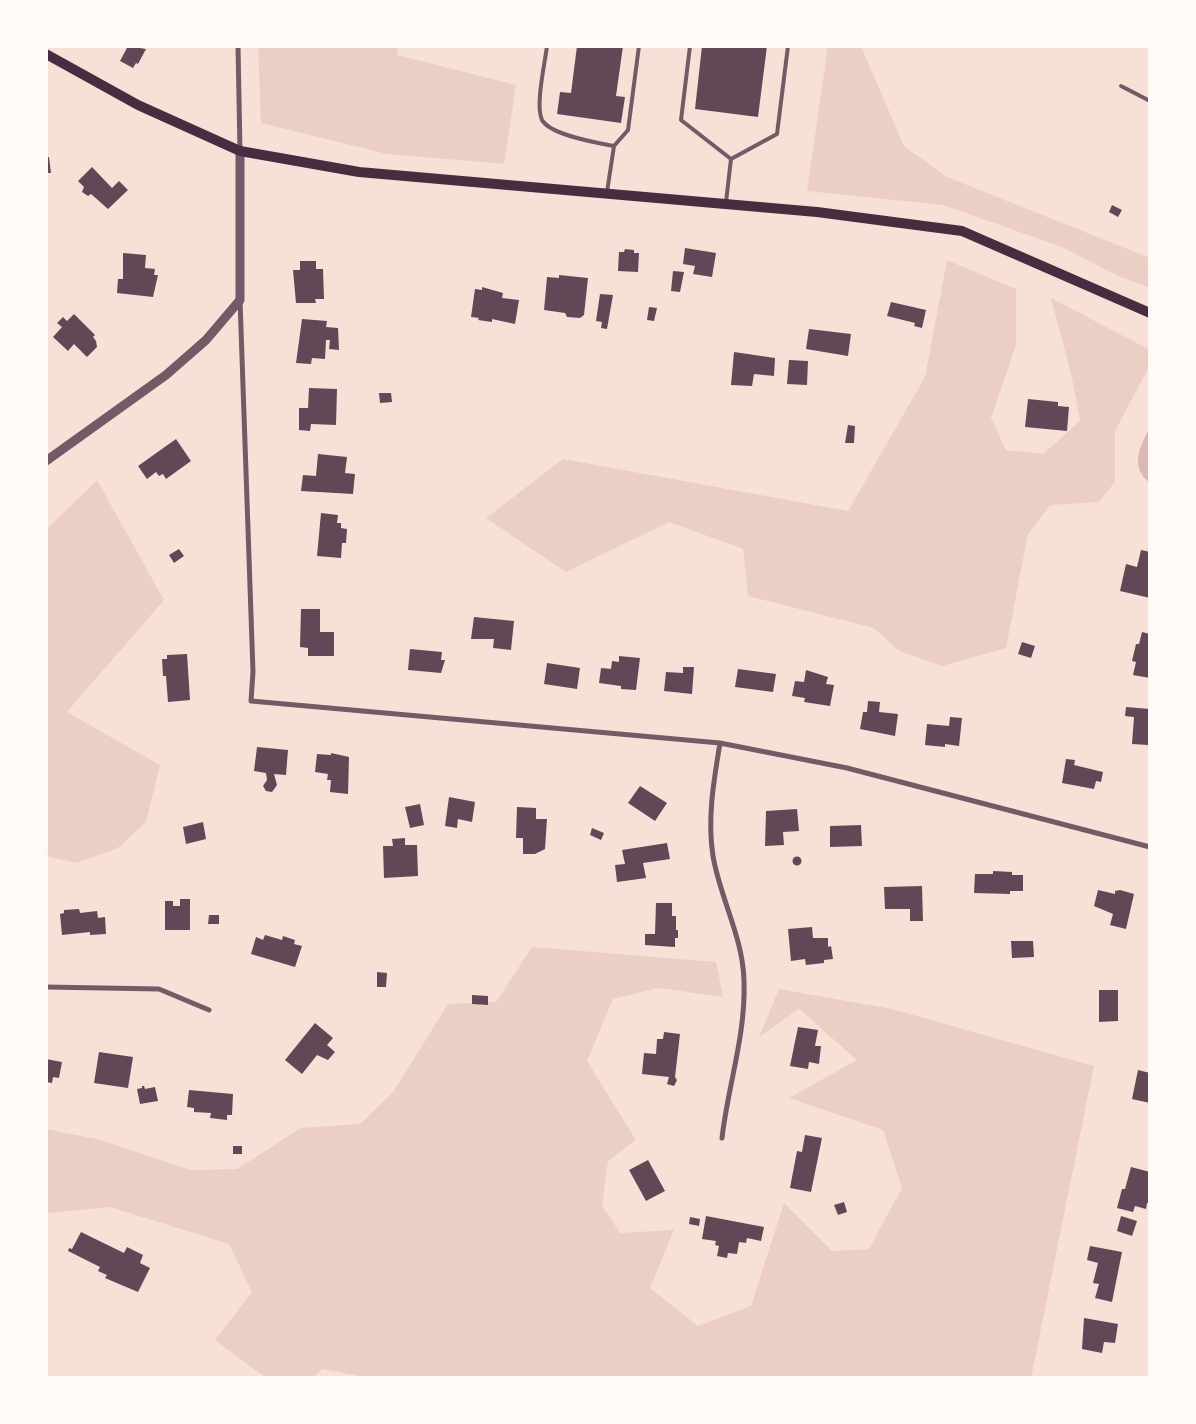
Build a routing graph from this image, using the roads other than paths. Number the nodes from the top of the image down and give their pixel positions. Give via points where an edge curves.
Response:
1 (238, 46) edge
2 (547, 46) edge
3 (639, 46) edge
4 (690, 46) edge
5 (788, 46) edge
6 (46, 54) edge
7 (1120, 86) dead end
8 (1150, 101) edge
9 (614, 146) junction
10 (240, 151) junction
11 (731, 159) junction
12 (607, 195) junction
13 (726, 204) junction
14 (240, 300) junction
15 (1150, 313) edge
16 (46, 461) edge
17 (720, 743) junction
18 (1150, 847) edge
19 (46, 987) edge
20 (209, 1010) dead end
21 (722, 1138) dead end

1 - 10 street
2 - 9 lane via 541,92 542,120 554,130
3 - 9 lane via 628,130
4 - 11 lane via 681,120
5 - 11 lane via 777,134
6 - 10 main road via 138,105
7 - 8 lane
9 - 12 lane
10 - 12 main road via 358,172
10 - 14 street
11 - 13 lane
12 - 13 main road
13 - 15 main road via 962,231
14 - 16 street via 206,340 166,375
14 - 17 street via 251,701
17 - 18 street via 847,768
17 - 21 street via 710,824 713,857 738,940 744,979 743,1026
19 - 20 street via 159,988

